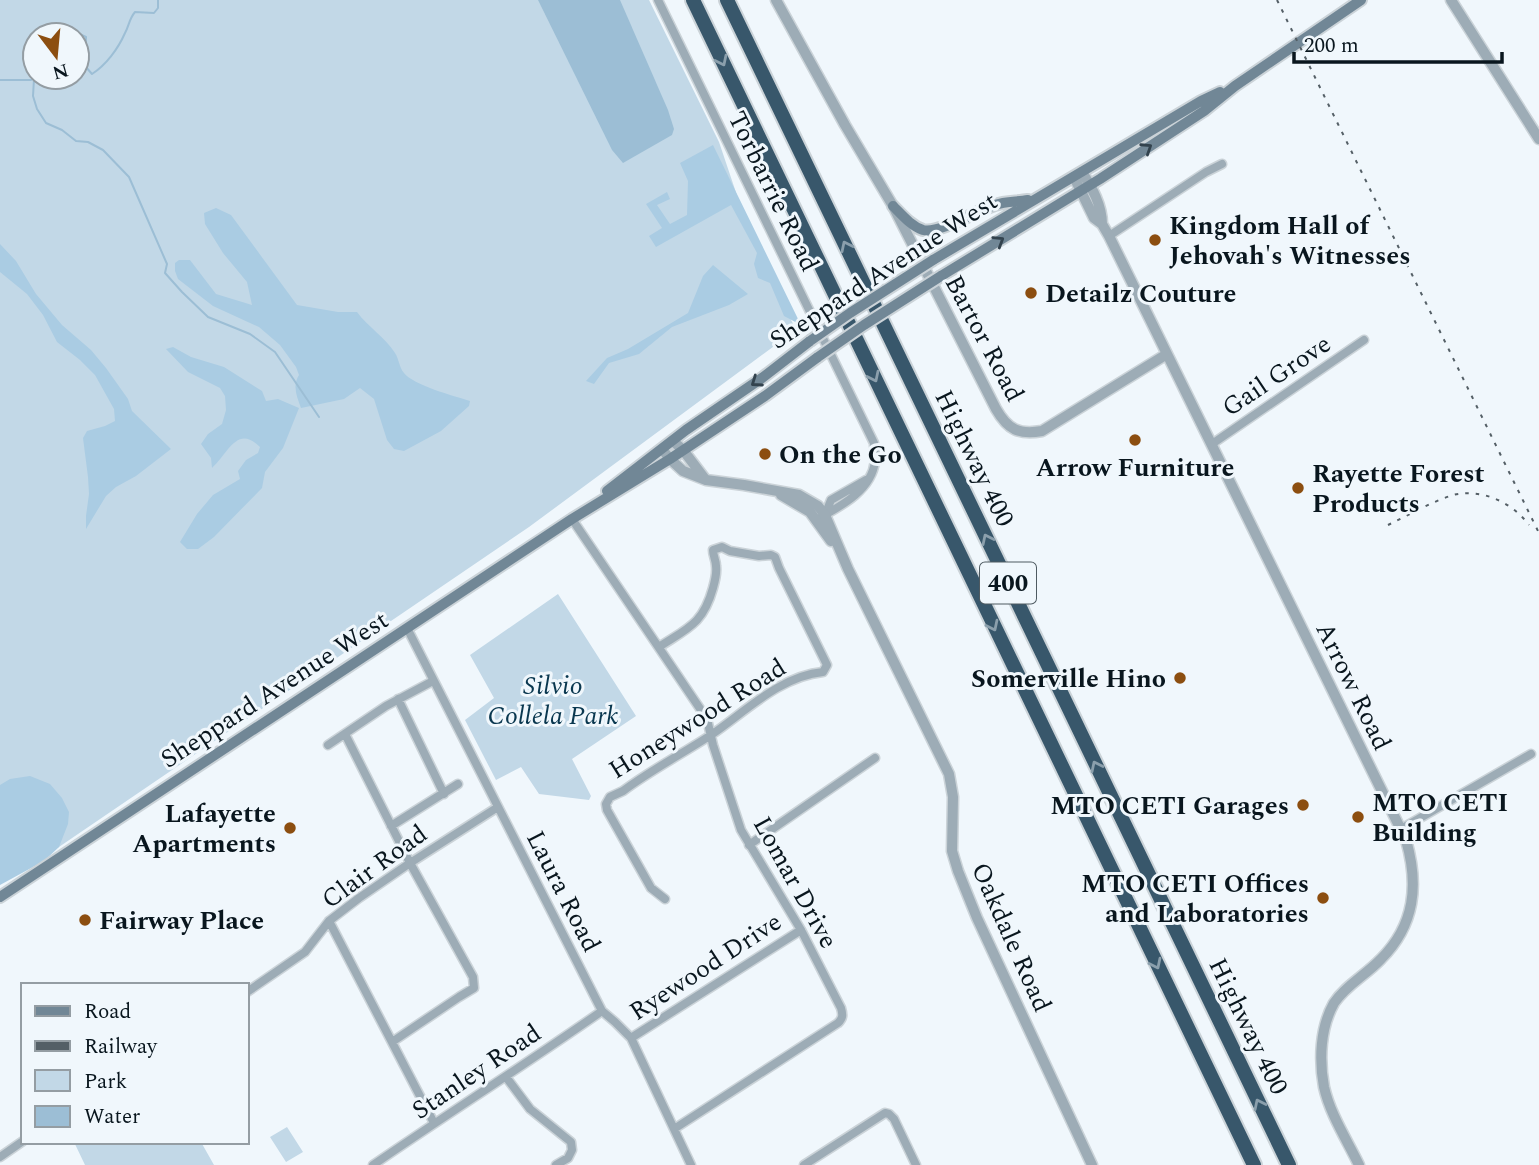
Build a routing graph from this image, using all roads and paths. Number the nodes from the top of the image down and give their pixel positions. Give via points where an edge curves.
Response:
1 (658, 0) edge
2 (693, 0) edge
3 (727, 0) edge
4 (776, 0) edge
5 (1362, 0) edge
6 (1451, 0) edge
7 (1235, 86) junction
8 (1539, 139) edge
9 (1222, 164) dead end
10 (1078, 174) junction
11 (1085, 188) junction
12 (1037, 197) junction
13 (893, 206) junction
14 (1109, 236) junction
15 (1364, 340) dead end
16 (1167, 354) junction
17 (673, 441) junction
18 (1212, 444) junction
19 (662, 449) junction
20 (683, 450) junction
21 (670, 459) junction
22 (706, 480) junction
23 (821, 517) junction
24 (572, 520) junction
25 (407, 628) junction
26 (659, 646) junction
27 (433, 681) junction
28 (398, 699) junction
29 (345, 734) junction
30 (710, 735) junction
31 (328, 745) dead end
32 (1531, 754) dead end
33 (875, 758) dead end
34 (458, 784) dead end
35 (444, 793) junction
36 (498, 807) junction
37 (391, 826) junction
38 (1401, 829) junction
39 (749, 845) junction
40 (410, 863) junction
41 (0, 897) edge
42 (666, 899) dead end
43 (329, 921) junction
44 (801, 930) junction
45 (248, 991) edge
46 (602, 1012) junction
47 (631, 1038) junction
48 (392, 1042) junction
49 (506, 1077) junction
50 (434, 1123) junction
51 (674, 1129) junction
52 (21, 1142) edge
53 (0, 1157) edge
54 (373, 1165) edge
55 (556, 1165) edge
56 (691, 1165) edge
57 (804, 1165) edge
58 (916, 1165) edge
59 (1092, 1165) edge
60 (1254, 1165) edge
61 (1289, 1165) edge
62 (1359, 1165) edge

1 - 23 street, Torbarrie Road via 874,443 875,462 857,495
2 -> 60 highway, 400
61 -> 3 highway, Highway 400 / 400
4 - 13 street, Bartor Road
5 - 7 main road, Sheppard Avenue West
6 - 8 street
7 - 10 main road, Sheppard Avenue West via 1201,101
11 -> 7 main road, Sheppard Avenue West
9 - 14 street
10 - 11 street, Arrow Road
10 - 12 main road, Sheppard Avenue West
11 - 14 street, Arrow Road via 1102,213
20 -> 11 main road, Sheppard Avenue West, bridge via 873,319
12 - 13 main road via 997,204 933,230 909,222
12 -> 17 main road, Sheppard Avenue West, bridge via 850,313
13 - 16 street, Bartor Road via 1000,417 1017,431 1029,433 1052,426
14 - 16 street, Arrow Road
15 - 18 street, Gail Grove
16 - 18 street, Arrow Road
17 - 19 main road, Sheppard Avenue West
17 - 20 street
18 - 38 street, Arrow Road
19 - 21 street
19 - 24 main road, Sheppard Avenue West
20 - 21 main road, Sheppard Avenue West
20 - 22 street
21 - 22 street via 683,471
21 - 24 main road, Sheppard Avenue West
22 - 23 street via 775,491
23 - 59 street, Oakdale Road via 949,774 952,851 958,871
24 - 25 main road, Sheppard Avenue West
24 - 26 street, Lomar Drive
25 - 27 street, Laura Road
25 - 41 main road, Sheppard Avenue West
26 - 30 street, Lomar Drive via 707,719
26 - 30 street, Honeywood Road via 702,615 714,583 716,548 775,558 827,665 824,672 773,690
27 - 28 street
27 - 36 street, Laura Road
28 - 29 street
28 - 35 street
29 - 31 street
29 - 37 street
30 - 39 street, Lomar Drive
30 - 42 street, Honeywood Road via 610,797 607,804 651,888
32 - 38 street
33 - 39 street
34 - 35 street
35 - 37 street
36 - 40 street, Clair Road
36 - 46 street, Laura Road
37 - 40 street
38 - 62 street, Arrow Road via 1413,874 1408,918 1381,959 1334,1003 1321,1050 1329,1102
39 - 44 street, Lomar Drive
40 - 43 street, Clair Road
40 - 48 street via 475,983 467,993
43 - 45 street, Clair Road via 305,952
43 - 48 street
44 - 47 street, Ryewood Drive
44 - 51 street, Lomar Drive via 842,1018
46 - 47 street, Laura Road
46 - 49 street, Stanley Road
47 - 51 street, Laura Road
48 - 50 street
49 - 50 street, Stanley Road
49 - 55 street via 530,1109 571,1142 568,1158
50 - 54 street, Stanley Road
51 - 56 street, Laura Road
52 - 53 street
57 - 58 street via 884,1113 894,1119

